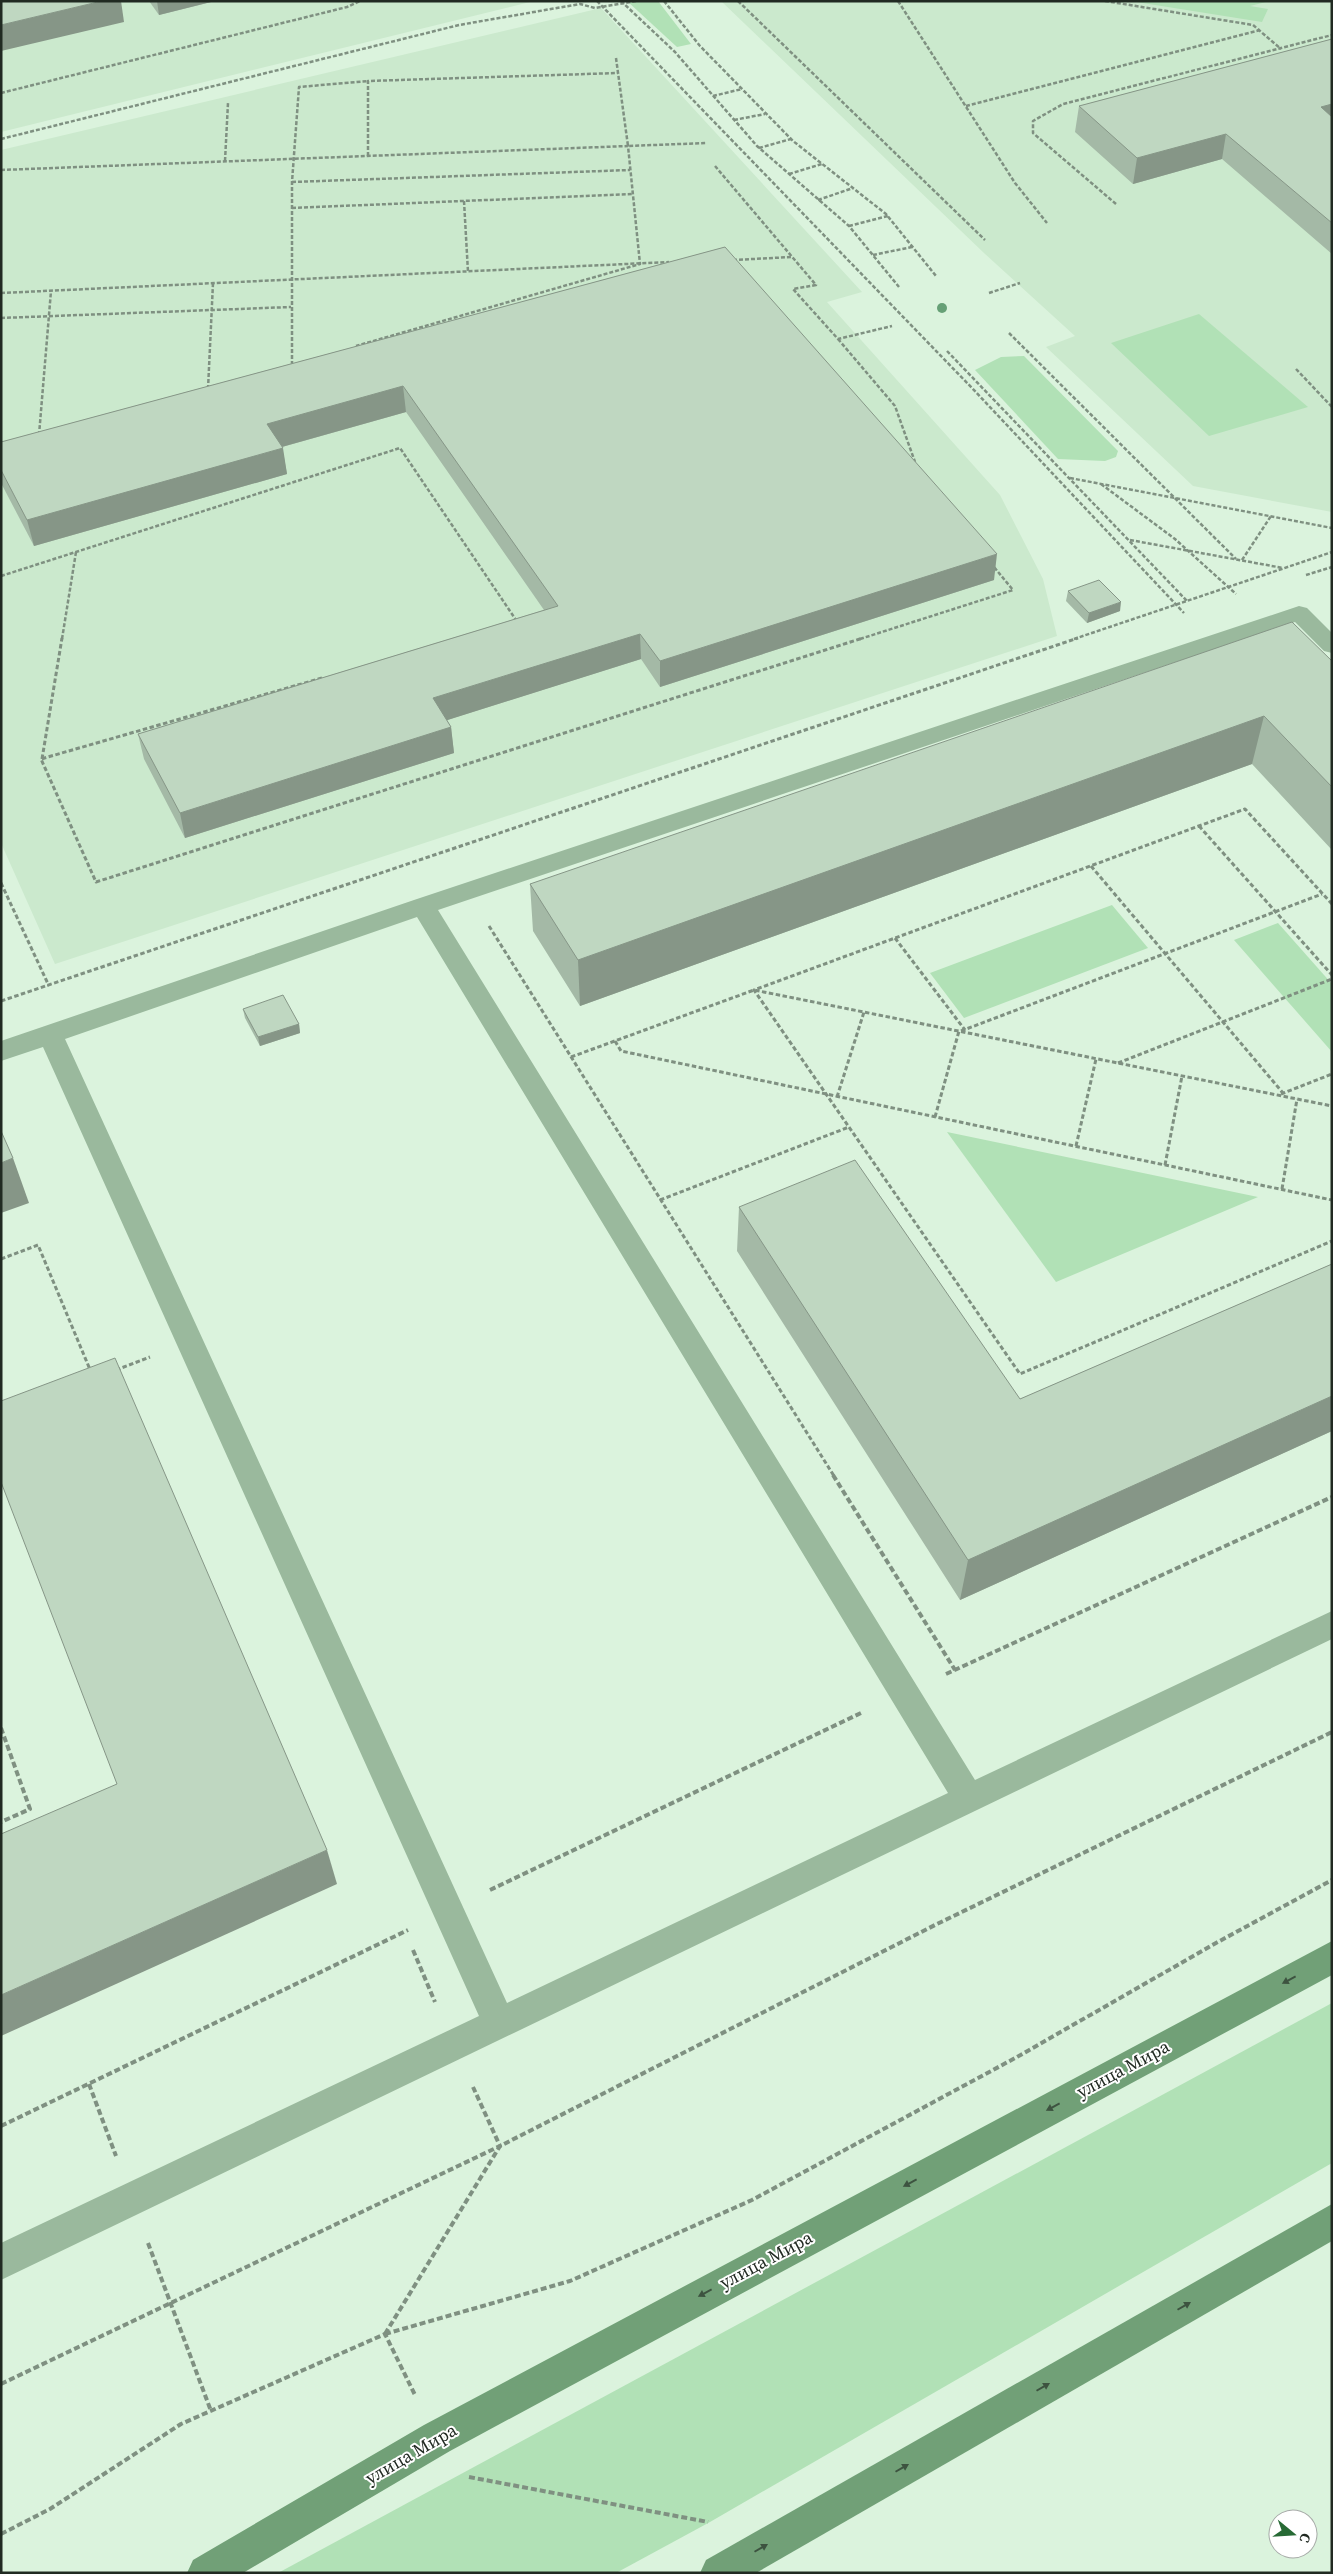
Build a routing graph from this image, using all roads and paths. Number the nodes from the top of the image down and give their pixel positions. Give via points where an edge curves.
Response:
1 (360, 1) edge
2 (597, 1) edge
3 (636, 1) edge
4 (664, 1) edge
5 (738, 1) edge
6 (898, 1) edge
7 (1105, 1) edge
8 (622, 2) edge
9 (602, 7) junction
10 (1260, 30) junction
11 (1332, 35) edge
12 (1280, 48) junction
13 (616, 58) dead end
14 (618, 72) junction
15 (368, 81) junction
16 (742, 89) junction
17 (1, 93) edge
18 (713, 96) junction
19 (228, 103) dead end
20 (966, 106) junction
21 (766, 113) junction
22 (734, 120) junction
23 (1, 138) edge
24 (791, 139) junction
25 (706, 143) dead end
26 (628, 146) junction
27 (759, 148) junction
28 (368, 156) junction
29 (295, 158) junction
30 (225, 161) junction
31 (822, 164) junction
32 (715, 166) dead end
33 (1, 170) edge
34 (630, 170) junction
35 (789, 174) junction
36 (292, 182) junction
37 (853, 188) junction
38 (633, 194) junction
39 (818, 200) junction
40 (464, 201) junction
41 (1116, 204) dead end
42 (292, 208) junction
43 (888, 216) junction
44 (1047, 223) dead end
45 (849, 226) junction
46 (985, 240) dead end
47 (912, 246) junction
48 (873, 255) junction
49 (792, 257) junction
50 (726, 260) edge
51 (678, 262) edge
52 (640, 264) junction
53 (468, 272) junction
54 (936, 276) dead end
55 (291, 280) junction
56 (213, 283) junction
57 (1020, 283) dead end
58 (899, 287) dead end
59 (51, 291) junction
60 (1, 293) edge
61 (988, 293) dead end
62 (292, 307) junction
63 (212, 310) junction
64 (1, 318) edge
65 (48, 318) junction
66 (892, 326) dead end
67 (1008, 333) dead end
68 (838, 340) junction
69 (348, 348) edge
70 (946, 351) dead end
71 (301, 362) edge
72 (1296, 369) dead end
73 (217, 386) edge
74 (1332, 407) edge
75 (48, 436) edge
76 (916, 464) edge
77 (1068, 477) junction
78 (1101, 484) junction
79 (1174, 498) junction
80 (1271, 516) junction
81 (1332, 528) edge
82 (1129, 540) junction
83 (1188, 551) junction
84 (76, 552) junction
85 (1332, 552) edge
86 (1236, 559) junction
87 (989, 560) edge
88 (1242, 560) junction
89 (1332, 567) edge
90 (1284, 568) junction
91 (1, 576) edge
92 (1304, 576) dead end
93 (1228, 587) junction
94 (1187, 601) junction
95 (1176, 605) junction
96 (1186, 614) dead end
97 (508, 624) edge
98 (1265, 624) junction
99 (1332, 646) edge
100 (327, 676) edge
101 (42, 759) junction
102 (1199, 826) junction
103 (1091, 866) junction
104 (1, 883) edge
105 (467, 892) junction
106 (1322, 894) junction
107 (1332, 904) edge
108 (423, 906) junction
109 (1275, 912) junction
110 (895, 938) junction
111 (1165, 953) junction
112 (1332, 975) edge
113 (1332, 979) edge
114 (49, 986) junction
115 (754, 990) junction
116 (1, 1001) edge
117 (864, 1012) junction
118 (1223, 1022) junction
119 (961, 1031) junction
120 (50, 1035) junction
121 (615, 1041) junction
122 (1, 1051) edge
123 (571, 1057) junction
124 (1096, 1059) junction
125 (1118, 1063) junction
126 (1332, 1074) edge
127 (1182, 1076) junction
128 (826, 1094) junction
129 (1283, 1094) junction
130 (1278, 1096) junction
131 (838, 1097) junction
132 (1297, 1099) junction
133 (1332, 1106) edge
134 (935, 1117) junction
135 (849, 1126) junction
136 (1076, 1146) junction
137 (1165, 1165) junction
138 (1282, 1189) junction
139 (660, 1200) junction
140 (1332, 1200) edge
141 (1332, 1241) edge
142 (1, 1259) edge
143 (133, 1363) dead end
144 (110, 1372) edge
145 (94, 1378) edge
146 (1332, 1497) edge
147 (1332, 1624) edge
148 (955, 1670) junction
149 (904, 1693) junction
150 (1, 1728) edge
151 (1332, 1732) edge
152 (969, 1799) junction
153 (1, 1822) edge
154 (1332, 1880) edge
155 (449, 1910) junction
156 (404, 1931) junction
157 (408, 1940) dead end
158 (412, 1949) dead end
159 (1332, 1957) edge
160 (439, 2009) dead end
161 (500, 2024) junction
162 (470, 2079) dead end
163 (89, 2084) junction
164 (1, 2126) edge
165 (500, 2146) junction
166 (117, 2157) dead end
167 (1332, 2221) edge
168 (147, 2240) dead end
169 (1, 2262) edge
170 (170, 2303) junction
171 (1, 2384) edge
172 (212, 2411) dead end
173 (206, 2573) edge
174 (719, 2573) edge

1 - 17 path via 347,7
2 - 9 path
3 - 8 path
4 - 16 path via 700,46
5 - 46 path
6 - 20 path
7 - 10 path via 1253,25
8 - 9 path
8 - 18 path via 675,52
9 - 23 path via 580,4 459,25
9 - 95 path via 972,388
10 - 12 path
10 - 20 path
11 - 12 path
12 - 41 path via 1063,104 1033,121 1033,133
13 - 14 path
14 - 15 path
14 - 26 path
15 - 28 path
15 - 29 path via 299,86
16 - 18 path
16 - 21 path
18 - 22 path
19 - 30 path
20 - 44 path via 1015,183
21 - 22 path
21 - 24 path
22 - 27 path
24 - 27 path
24 - 31 path
25 - 26 path
26 - 28 path
26 - 34 path
27 - 35 path
28 - 29 path
29 - 30 path
29 - 36 path
30 - 33 path
31 - 35 path
31 - 37 path
32 - 49 path
34 - 36 path
34 - 38 path
35 - 39 path
36 - 42 path
37 - 39 path
37 - 43 path
38 - 40 path
38 - 52 path
39 - 45 path
40 - 42 path
40 - 53 path
42 - 55 path
43 - 45 path
43 - 47 path
45 - 48 path
47 - 48 path
47 - 54 path
48 - 58 path
49 - 50 path
49 - 68 path via 816,285 793,289
51 - 52 path
52 - 53 path
52 - 69 path
53 - 55 path
55 - 56 path
55 - 62 path
56 - 59 path
56 - 63 path
57 - 61 path
59 - 60 path
59 - 65 path
62 - 63 path
62 - 71 path via 292,365
63 - 65 path
63 - 73 path via 208,389
64 - 65 path
65 - 75 path via 38,438
66 - 68 path
67 - 79 path
68 - 76 path via 895,406
70 - 77 path
72 - 74 path
77 - 78 path
77 - 82 path
78 - 79 path
78 - 83 path
79 - 80 path
79 - 86 path
80 - 81 path
80 - 88 path
82 - 83 path
82 - 94 path
83 - 86 path
83 - 93 path
84 - 91 path
84 - 97 path via 400,448 517,621
84 - 101 path
85 - 90 path
86 - 88 path
87 - 101 path via 1013,590 96,882
88 - 90 path
89 - 92 path
90 - 93 path
93 - 94 path
93 - 98 path
94 - 95 path
95 - 96 path
95 - 114 path
98 - 99 lane via 1299,613
98 - 105 lane
100 - 101 path
102 - 103 path
102 - 106 path via 1245,809
102 - 109 path
103 - 110 path
103 - 111 path
104 - 114 path
105 - 108 lane
105 - 123 path
106 - 107 path
106 - 109 path
108 - 120 lane
108 - 149 lane
109 - 111 path
109 - 112 path
110 - 115 path
110 - 119 path
111 - 118 path
111 - 119 path
113 - 118 path
114 - 116 path
115 - 117 path
115 - 121 path
115 - 128 path
117 - 119 path
117 - 131 path
118 - 125 path
118 - 129 path
119 - 124 path
119 - 134 path
120 - 122 lane
120 - 155 lane
121 - 123 path
121 - 128 path via 621,1051
123 - 139 path
124 - 125 path
124 - 136 path
125 - 127 path
126 - 129 path
127 - 130 path
127 - 137 path
128 - 131 path
128 - 135 path
129 - 130 path
130 - 132 path
131 - 134 path
132 - 133 path
132 - 138 path
134 - 136 path
135 - 139 path
135 - 141 path via 1020,1374
136 - 137 path
137 - 138 path
138 - 140 path
139 - 148 path
142 - 145 path via 38,1245
143 - 144 path
146 - 148 path
147 - 152 lane
148 - 149 path
149 - 152 lane
149 - 155 path
150 - 153 path via 30,1809
151 - 165 path via 935,1925
152 - 161 lane
154 - 165 path via 1017,2057 752,2200 570,2282 385,2334
155 - 156 path
155 - 161 lane
156 - 157 path
156 - 163 path
158 - 160 path
159 -> 173 main road, улица Мира via 437,2438
161 - 169 lane
162 - 165 path
163 - 164 path
163 - 166 path
165 - 170 path
174 -> 167 main road
168 - 170 path
170 - 171 path
170 - 172 path

